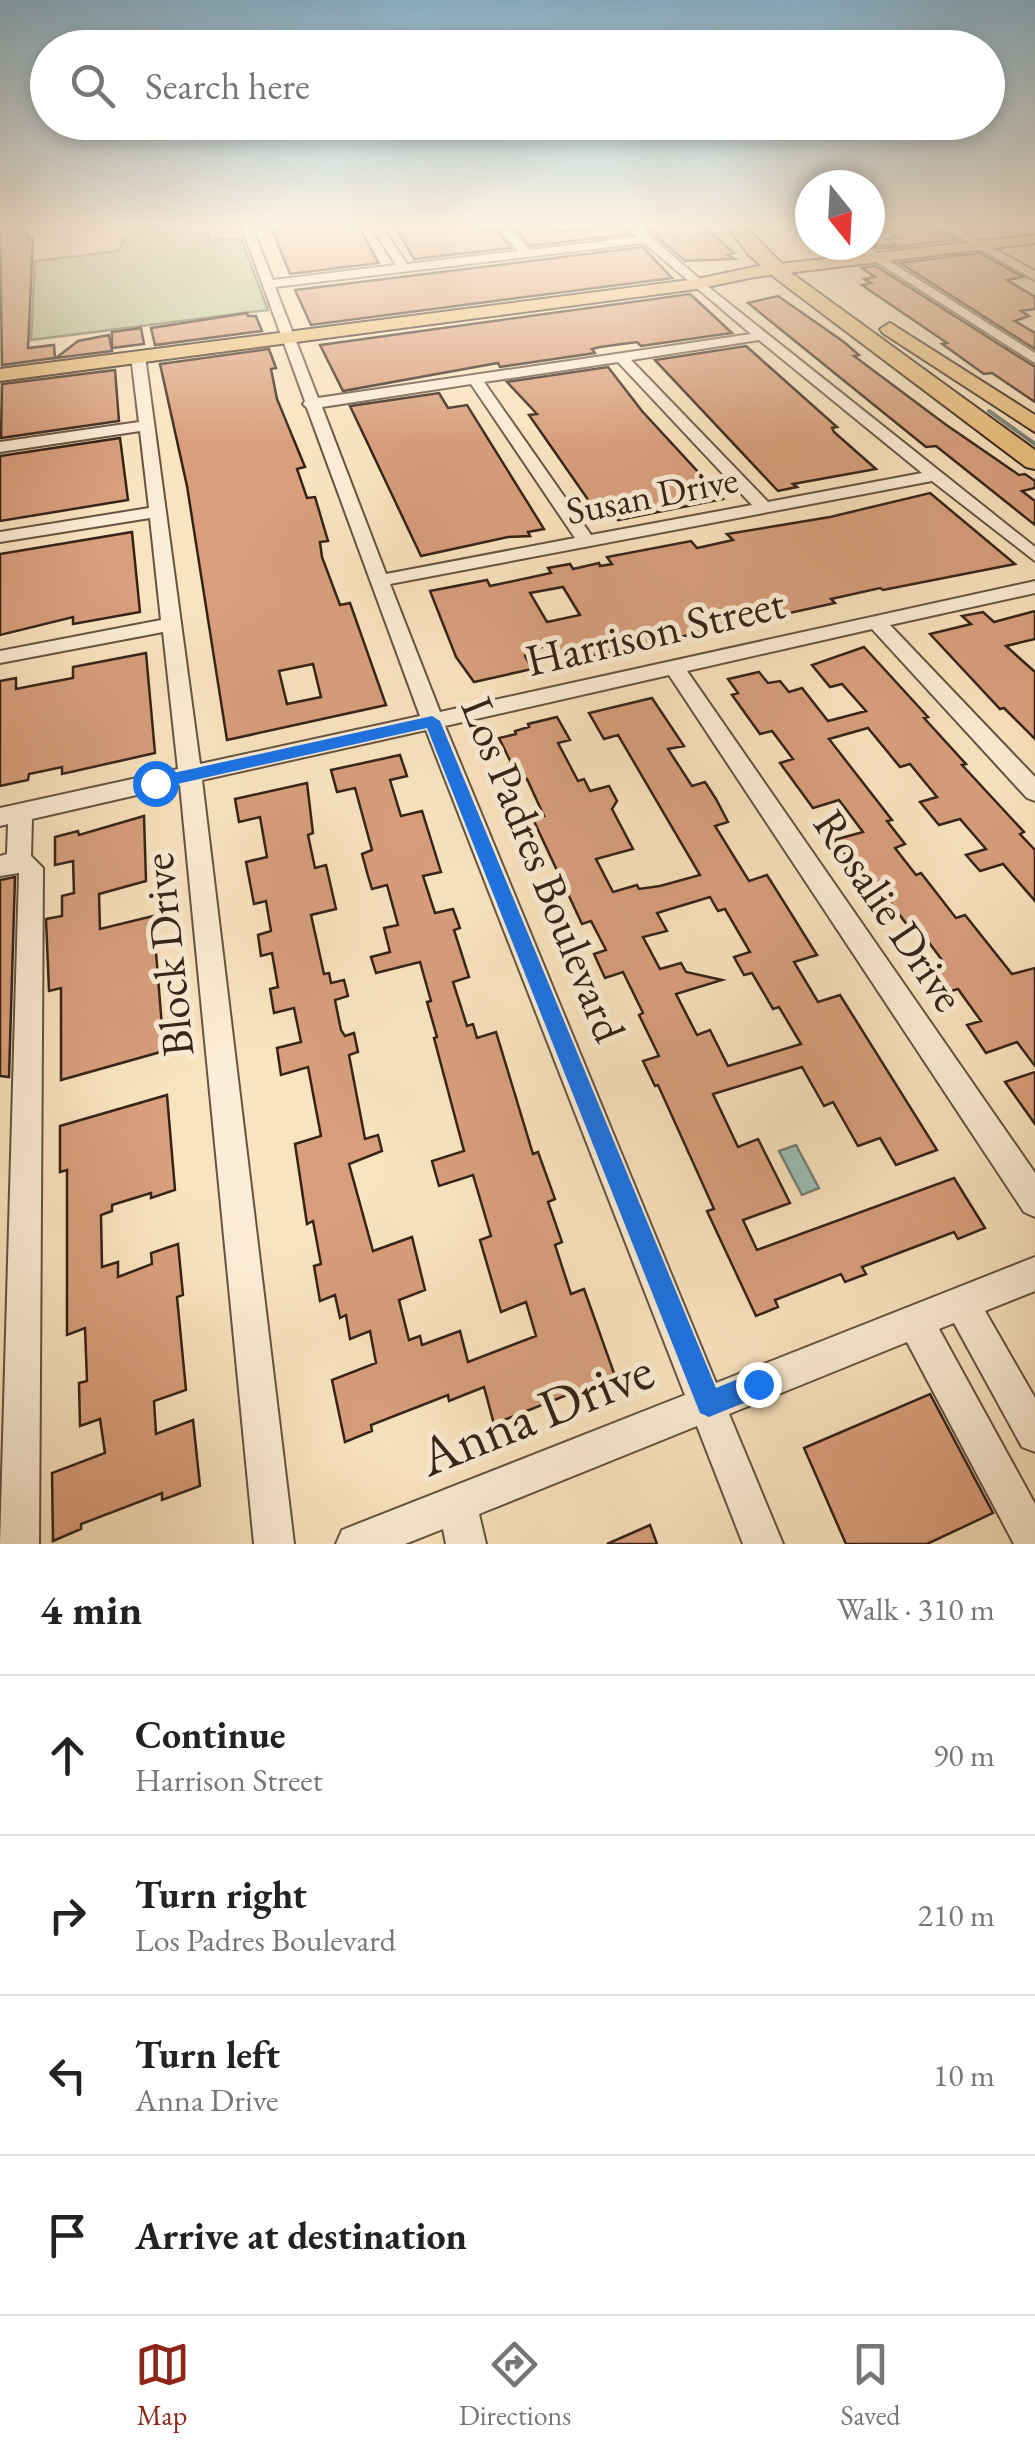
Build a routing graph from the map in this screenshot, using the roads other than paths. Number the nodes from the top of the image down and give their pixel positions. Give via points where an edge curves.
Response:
1 (273, 297) edge
2 (596, 297) edge
3 (713, 297) edge
4 (826, 297) edge
5 (834, 297) edge
6 (939, 297) edge
7 (761, 336) junction
8 (288, 337) junction
9 (138, 356) junction
10 (622, 357) junction
11 (1035, 358) edge
12 (0, 375) edge
13 (474, 379) junction
14 (310, 404) junction
15 (1035, 424) edge
16 (147, 425) junction
17 (0, 447) edge
18 (1035, 462) edge
19 (937, 475) junction
20 (763, 507) junction
21 (157, 512) junction
22 (0, 537) edge
23 (586, 541) junction
24 (1035, 556) edge
25 (378, 581) junction
26 (1035, 587) edge
27 (876, 622) junction
28 (172, 624) junction
29 (0, 657) edge
30 (674, 667) junction
31 (432, 721) junction
32 (190, 775) junction
33 (1035, 792) edge
34 (10, 815) edge
35 (10, 864) edge
36 (1035, 1201) edge
37 (1035, 1274) edge
38 (961, 1302) junction
39 (915, 1321) junction
40 (709, 1404) junction
41 (1035, 1434) edge
42 (456, 1504) junction
43 (19, 1544) edge
44 (274, 1544) edge
45 (356, 1544) edge
46 (466, 1544) edge
47 (764, 1544) edge
48 (1035, 1544) edge

1 - 8 street, Los Padres Boulevard
2 - 8 main road
3 - 7 street
4 - 18 highway
5 - 15 highway
6 - 11 street
7 - 10 street
7 - 19 street
8 - 9 main road
8 - 14 street, Los Padres Boulevard
9 - 12 main road
9 - 16 street, Block Drive
10 - 13 street
10 - 20 street
13 - 14 street
13 - 23 street
14 - 25 street, Los Padres Boulevard
16 - 17 street
16 - 21 street, Block Drive
19 - 20 street, Susan Drive
19 - 24 street
20 - 23 street, Susan Drive
21 - 22 street
21 - 28 street, Block Drive
23 - 25 street, Susan Drive
25 - 31 street, Los Padres Boulevard
26 - 27 street, Harrison Street
27 - 30 street, Harrison Street
27 - 33 street
28 - 29 street
28 - 32 street, Block Drive
30 - 31 street, Harrison Street
30 - 36 street, Rosalie Drive
31 - 32 street, Harrison Street
31 - 40 street, Los Padres Boulevard
32 - 34 street, Harrison Street
32 - 44 street, Block Drive
34 - 35 street
35 - 43 street via 31,868
37 - 38 street, Anna Drive
38 - 39 street, Anna Drive
38 - 41 street
39 - 40 street, Anna Drive
39 - 48 street
40 - 42 street, Anna Drive
40 - 47 street, Los Padres Boulevard
42 - 45 street, Anna Drive
42 - 46 street

